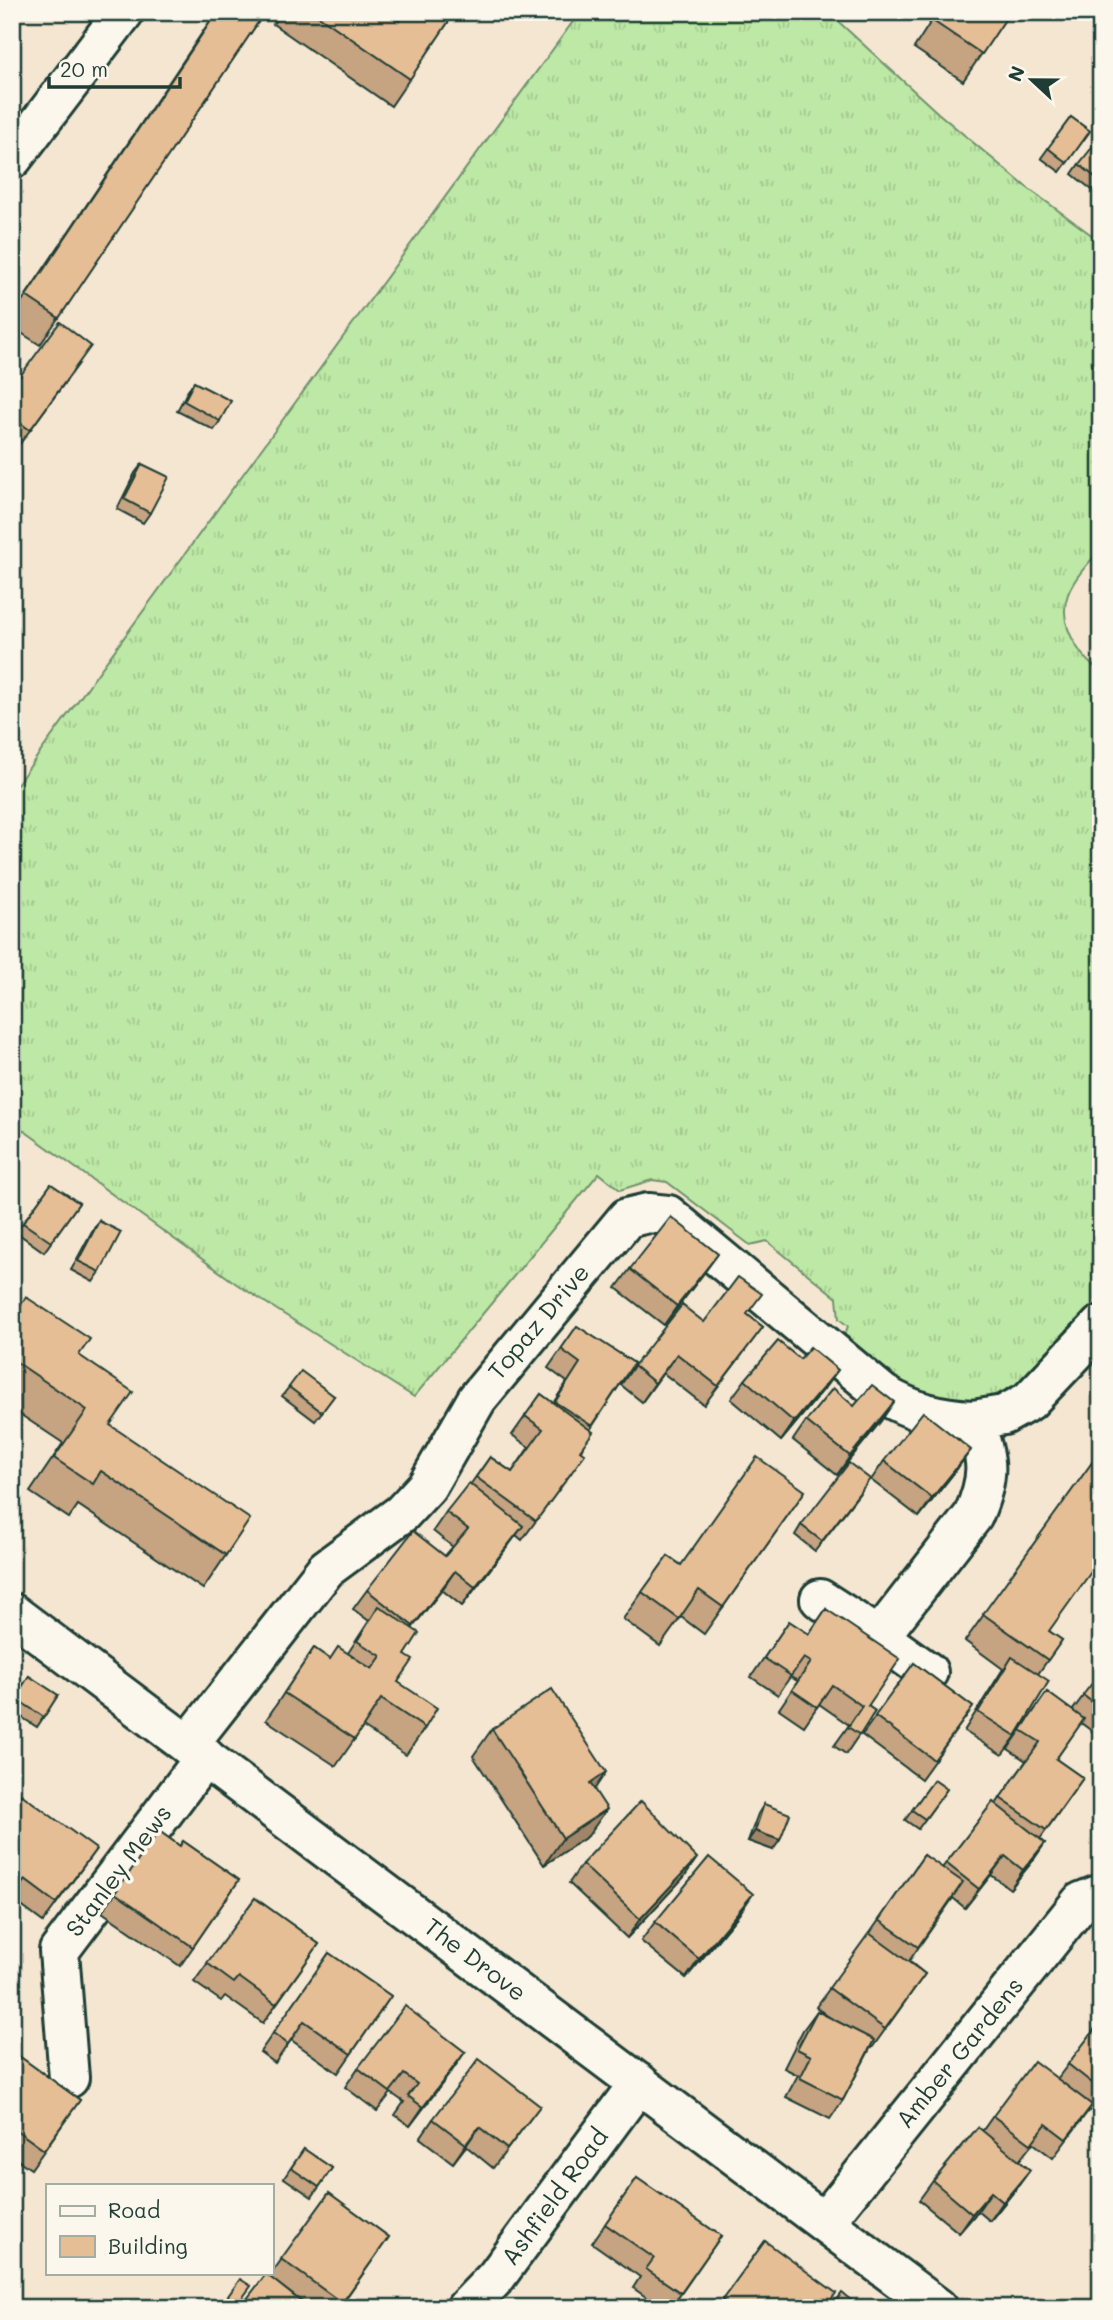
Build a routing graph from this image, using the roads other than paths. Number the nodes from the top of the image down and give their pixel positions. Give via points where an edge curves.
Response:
1 (124, 12) edge
2 (12, 159) edge
3 (1101, 1325) edge
4 (973, 1420) junction
5 (820, 1600) dead end
6 (12, 1613) edge
7 (879, 1637) junction
8 (928, 1672) edge
9 (196, 1751) junction
10 (1101, 1894) edge
11 (69, 2078) dead end
12 (639, 2083) junction
13 (826, 2220) junction
14 (466, 2308) edge
15 (938, 2308) edge

1 - 2 street
3 - 4 street, Topaz Drive via 1030,1401 1004,1415
4 - 7 street via 986,1453 983,1493 973,1516
4 - 9 street, Topaz Drive via 938,1418 909,1409 884,1394 668,1215 627,1218 477,1399 427,1486 402,1513 326,1569
5 - 7 street
6 - 9 street, The Drove
7 - 8 street
9 - 11 street, Stanley Mews via 59,1951
9 - 12 street, The Drove
10 - 13 street, Amber Gardens via 1080,1902
12 - 13 street, The Drove
12 - 14 street, Ashfield Road via 496,2277
13 - 15 street, The Drove

